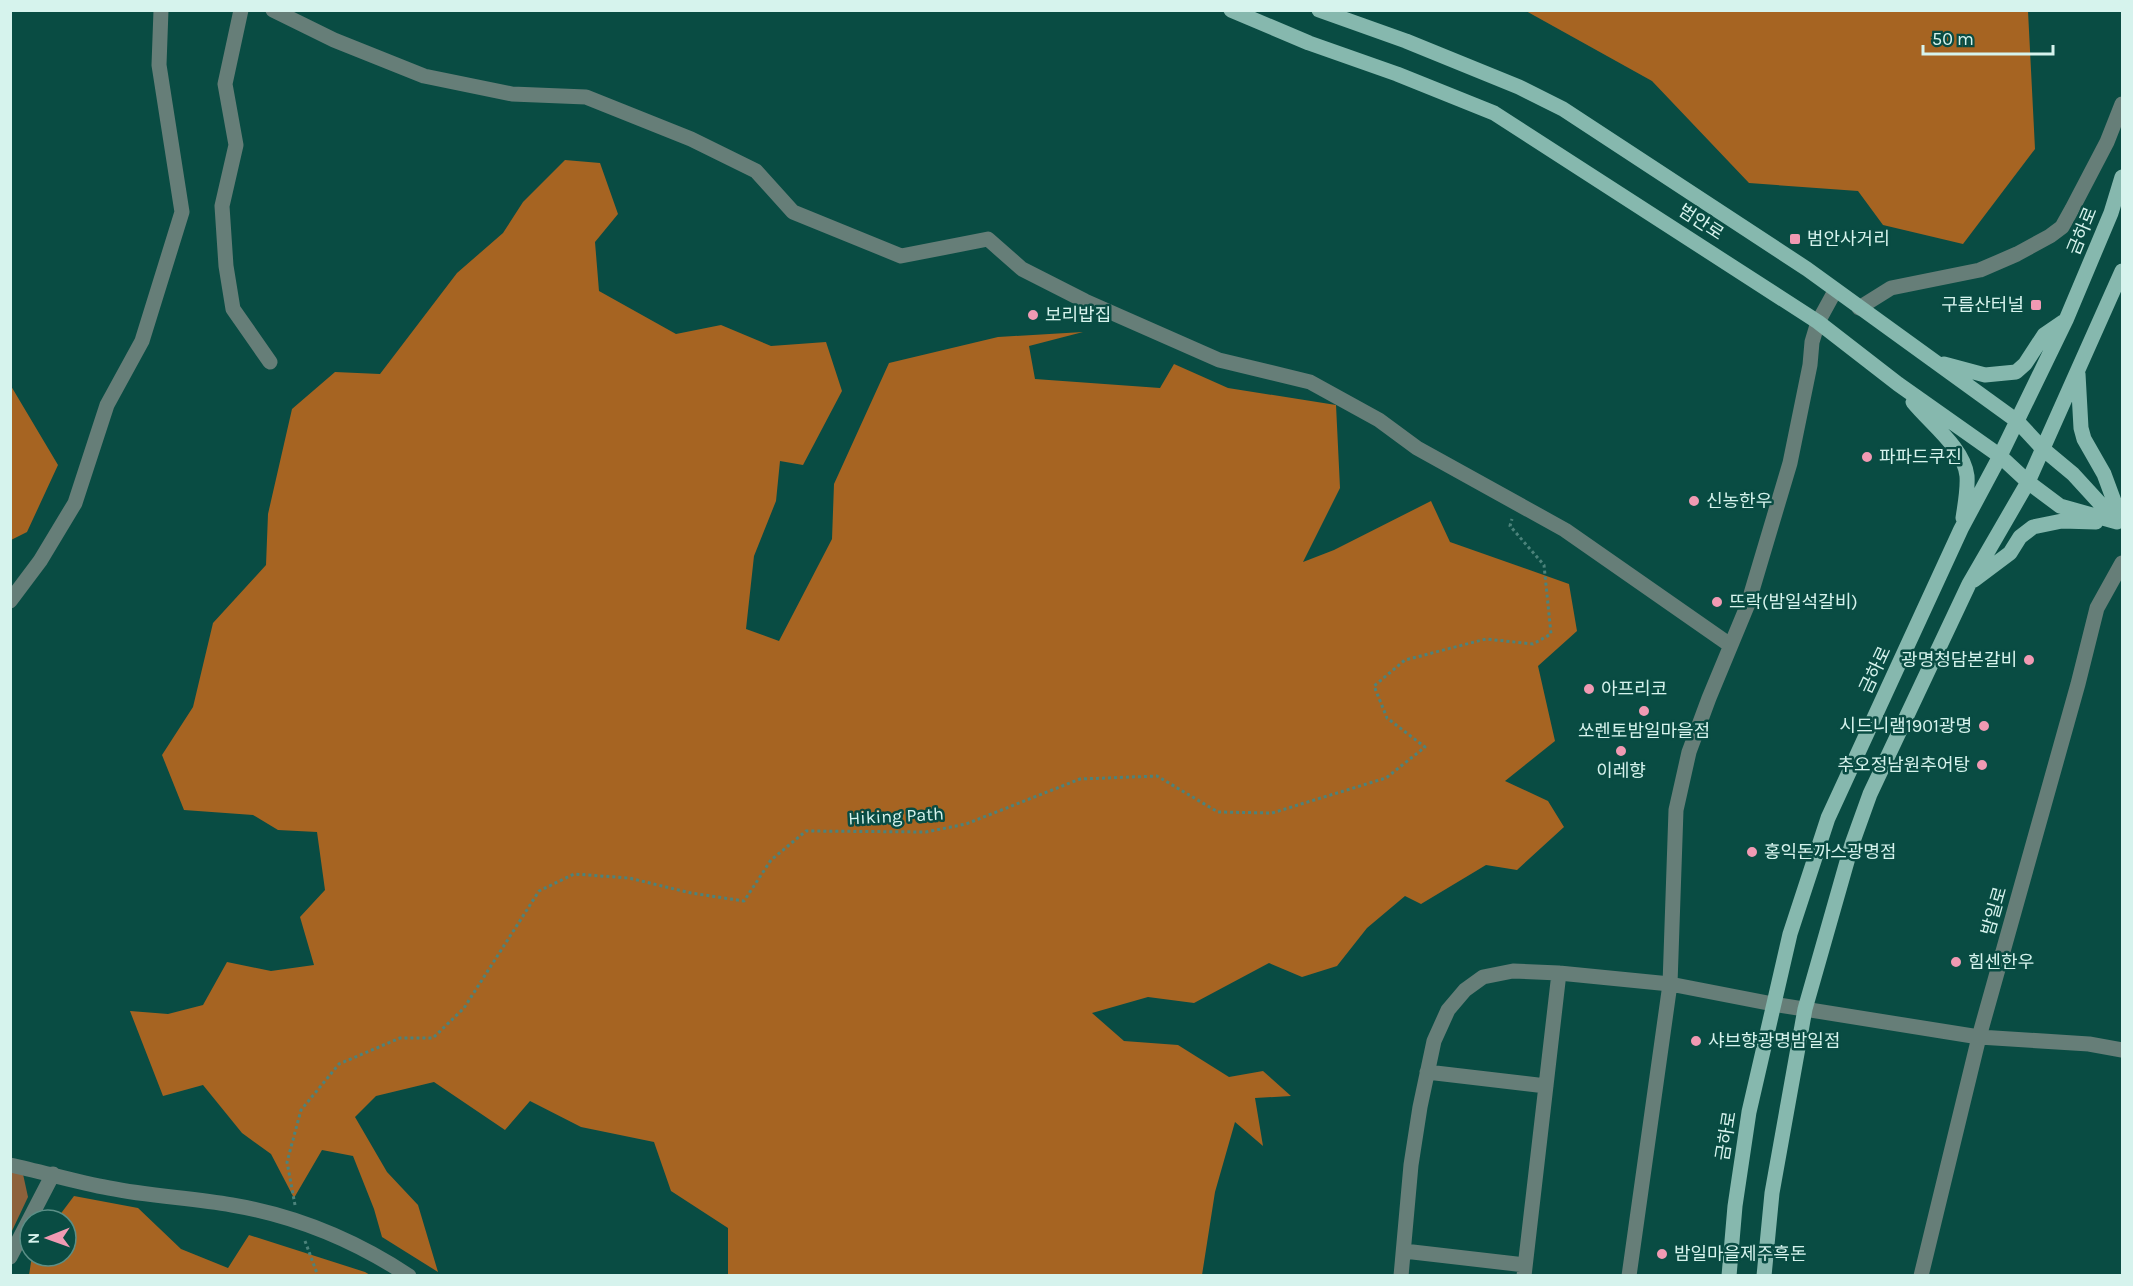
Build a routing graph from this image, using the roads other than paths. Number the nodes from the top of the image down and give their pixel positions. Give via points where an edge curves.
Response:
1 (161, 10) edge
2 (241, 10) edge
3 (273, 10) edge
4 (1231, 10) edge
5 (1319, 10) edge
6 (2122, 104) edge
7 (2122, 177) edge
8 (2122, 271) edge
9 (1835, 291) junction
10 (1859, 308) junction
11 (2066, 320) junction
12 (1818, 322) junction
13 (270, 362) dead end
14 (1934, 362) junction
15 (2079, 366) junction
16 (1898, 384) junction
17 (2017, 421) junction
18 (2043, 449) junction
19 (2001, 456) junction
20 (2028, 482) junction
21 (2120, 525) edge
22 (1961, 529) junction
23 (2122, 563) edge
24 (1969, 584) junction
25 (10, 601) edge
26 (1730, 645) junction
27 (1559, 973) junction
28 (1670, 984) junction
29 (1773, 1004) junction
30 (1805, 1009) junction
31 (1979, 1037) junction
32 (2122, 1050) edge
33 (1427, 1072) junction
34 (1546, 1086) junction
35 (10, 1165) edge
36 (53, 1174) junction
37 (1404, 1251) junction
38 (10, 1257) edge
39 (1524, 1270) edge
40 (409, 1275) edge
41 (1401, 1275) edge
42 (1629, 1275) edge
43 (1729, 1275) edge
44 (1764, 1275) edge
45 (1921, 1275) edge

1 - 25 street via 159,65 182,212 142,341 107,405 75,503
2 - 13 street via 225,84 236,145 222,206 226,266 233,309
3 - 26 street via 334,40 424,76 512,94 586,97 691,139 756,171 793,212 901,256 988,239 1022,269 1085,302 1219,360 1310,382 1379,420 1417,448 1565,530
4 - 12 main road, 범안로 via 1494,112
5 - 9 main road, 범안로 via 1406,41 1563,109
6 - 10 street via 2107,142 2062,227 2017,254 1980,270 1891,288
7 - 11 main road, 금하로
8 - 15 main road
9 - 10 main road, 범안로
9 - 12 street
10 - 14 main road, 범안로
11 - 14 main road via 2044,335 2016,372 1985,375
11 - 17 main road, 금하로
12 - 16 main road, 범안로
12 - 26 street via 1790,463 1748,604
14 - 17 main road, 범안로
15 - 18 main road
15 - 21 main road via 2081,428 2104,474
16 - 19 main road, 범안로
16 - 22 main road via 1963,462 1967,485
17 - 18 main road, 범안로
17 - 19 main road, 금하로
18 - 20 main road
18 - 21 main road, 범안로 via 2073,474
19 - 20 main road, 범안로
19 - 22 main road, 금하로
20 - 21 main road, 범안로 via 2060,506
20 - 24 main road
21 - 24 main road via 2062,521 2033,527 2020,537 2010,553
22 - 29 main road, 금하로 via 1828,818 1790,934
23 - 31 street, 밤일로 via 2097,608
24 - 30 main road via 1870,794
26 - 28 street via 1689,752 1676,810
27 - 28 street
27 - 33 street via 1513,970 1483,977 1465,990 1448,1010 1434,1041
27 - 34 street
28 - 29 street
28 - 42 street
29 - 30 street
29 - 43 main road, 금하로 via 1749,1112
30 - 31 street
30 - 44 main road via 1772,1193
31 - 32 street
31 - 45 street, 밤일로
33 - 34 street
33 - 37 street via 1411,1165
34 - 39 street
35 - 36 street
36 - 38 street
36 - 40 street via 108,1188 232,1204 276,1214 373,1252
37 - 39 street
37 - 41 street

